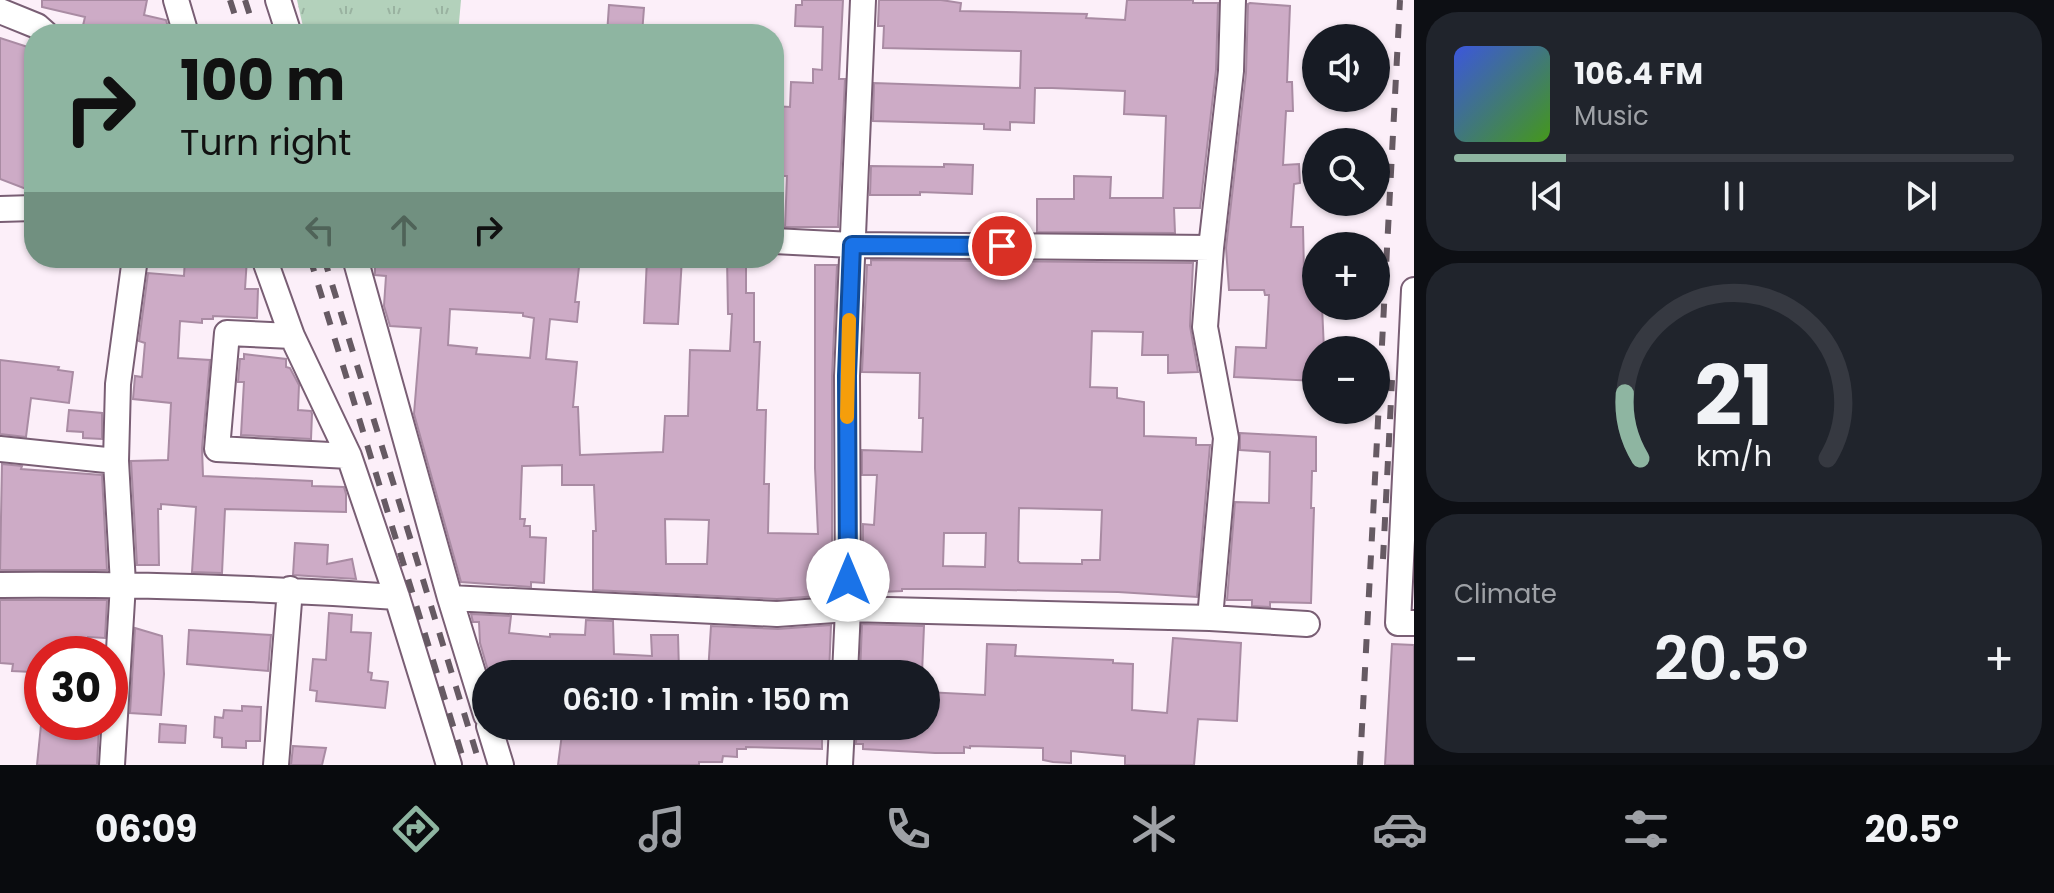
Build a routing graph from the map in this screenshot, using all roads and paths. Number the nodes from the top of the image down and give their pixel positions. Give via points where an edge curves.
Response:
1 (176, 0) edge
2 (278, 0) edge
3 (863, 0) edge
4 (1233, 0) edge
5 (0, 11) edge
6 (32, 24) edge
7 (183, 24) edge
8 (286, 24) edge
9 (24, 208) edge
10 (0, 209) edge
11 (784, 242) edge
12 (852, 245) junction
13 (1211, 248) junction
14 (134, 268) edge
15 (268, 268) edge
16 (358, 268) edge
17 (1414, 290) edge
18 (292, 336) junction
19 (0, 449) edge
20 (349, 456) junction
21 (116, 461) junction
22 (123, 584) junction
23 (0, 585) edge
24 (290, 589) junction
25 (397, 597) junction
26 (450, 598) junction
27 (848, 609) junction
28 (1210, 618) junction
29 (1414, 623) edge
30 (1307, 624) dead end
31 (846, 660) edge
32 (472, 670) edge
33 (493, 740) edge
34 (841, 740) edge
35 (112, 765) edge
36 (276, 765) edge
37 (449, 765) edge
38 (501, 765) edge
39 (840, 765) edge

1 - 7 street
2 - 8 street
3 - 12 street
4 - 13 street via 1231,71
5 - 6 street
9 - 10 street
11 - 12 street
12 - 13 street
12 - 27 street
13 - 28 street via 1205,327 1226,438
14 - 21 street via 118,384
15 - 18 street
16 - 26 street
17 - 29 street via 1398,623
18 - 20 street
18 - 20 street via 227,333 217,449
19 - 21 street
20 - 25 street
21 - 22 street
22 - 23 street
22 - 24 street
22 - 35 street
24 - 25 street
24 - 36 street
25 - 37 street
26 - 27 street via 777,614
26 - 32 street
27 - 28 street
27 - 31 street
28 - 30 street
33 - 38 street
34 - 39 street

